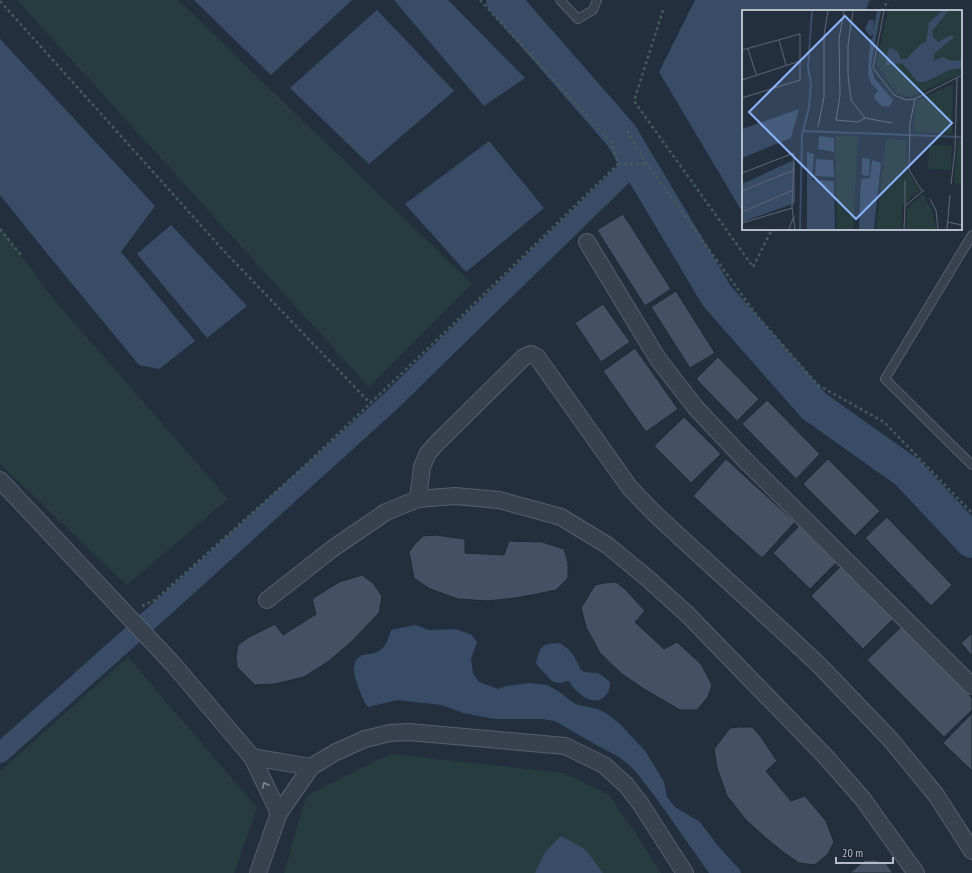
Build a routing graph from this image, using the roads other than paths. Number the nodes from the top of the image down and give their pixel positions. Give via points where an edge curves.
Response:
1 (560, 0) edge
2 (597, 0) edge
3 (972, 235) edge
4 (587, 242) dead end
5 (971, 460) edge
6 (0, 480) edge
7 (418, 499) junction
8 (267, 600) dead end
9 (972, 686) edge
10 (252, 757) junction
11 (311, 767) junction
12 (279, 813) junction
13 (972, 852) edge
14 (258, 873) edge
15 (685, 873) edge
16 (916, 873) edge

1 - 2 lane via 578,20 593,10
3 - 5 lane via 885,379
4 - 9 street via 658,359 696,408
6 - 10 street via 173,664
7 - 8 street via 386,512 332,549
7 - 13 street via 422,467 428,453 524,357 531,354 537,356 630,488 819,665 884,734 936,795
7 - 16 street via 455,496 499,500 561,517 607,545 688,614 825,756 862,798
10 - 11 street
12 -> 10 street
11 - 12 street
11 - 15 street via 365,739 409,732 565,746 604,765 626,785
12 - 14 street

